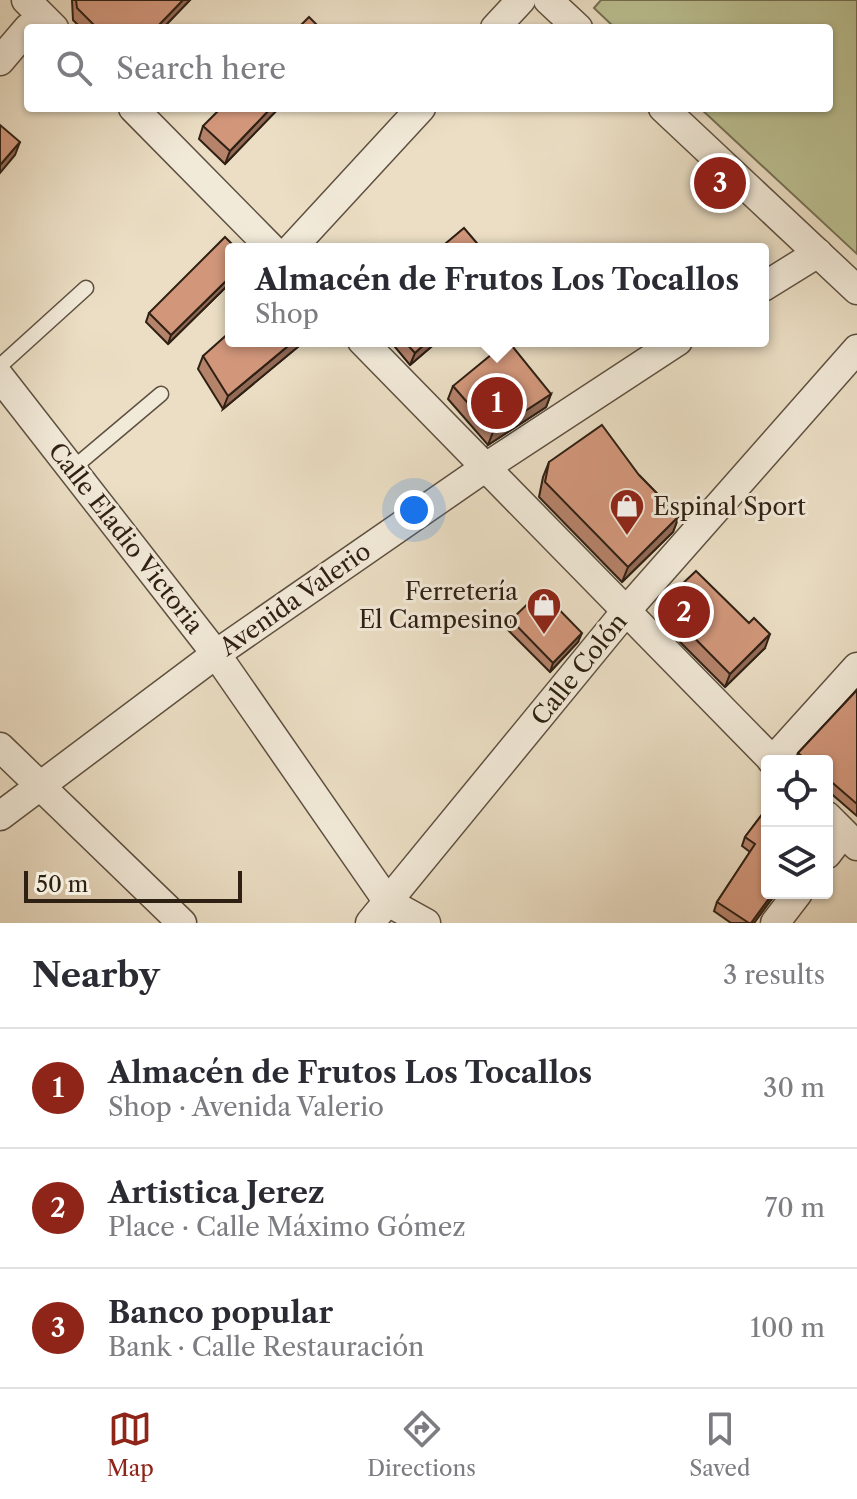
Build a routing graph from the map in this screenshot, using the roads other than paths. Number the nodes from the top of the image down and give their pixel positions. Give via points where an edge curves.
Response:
1 (521, 0) edge
2 (549, 0) edge
3 (499, 24) edge
4 (574, 24) edge
5 (24, 33) edge
6 (0, 61) edge
7 (137, 112) edge
8 (417, 112) edge
9 (667, 112) edge
10 (266, 243) edge
11 (297, 243) edge
12 (818, 253) junction
13 (769, 283) edge
14 (86, 288) dead end
15 (857, 290) edge
16 (368, 347) edge
17 (669, 347) edge
18 (857, 349) edge
19 (0, 366) edge
20 (0, 377) edge
21 (161, 394) dead end
22 (486, 467) junction
23 (72, 469) junction
24 (626, 611) junction
25 (216, 654) junction
26 (857, 667) edge
27 (0, 747) edge
28 (767, 755) edge
29 (778, 755) edge
30 (39, 787) junction
31 (0, 816) edge
32 (793, 899) edge
33 (379, 913) edge
34 (182, 923) edge
35 (426, 923) edge
36 (775, 923) edge

1 - 3 street
2 - 4 street
5 - 6 street
7 - 10 street
8 - 11 street
9 - 12 street
12 - 13 street
12 - 15 street
14 - 19 lane
16 - 22 street
17 - 22 street, Avenida Valerio
18 - 24 street, Calle Colón
20 - 23 street, Calle Eladio Victoria
21 - 23 lane
22 - 24 street
22 - 25 street, Avenida Valerio
23 - 25 street, Calle Eladio Victoria
24 - 28 street
24 - 33 street, Calle Colón
25 - 30 street, Avenida Valerio
25 - 33 street, Calle Eladio Victoria
26 - 29 street
27 - 30 street
30 - 31 street, Avenida Valerio
30 - 34 street
32 - 36 street
33 - 35 street, Calle Eladio Victoria

